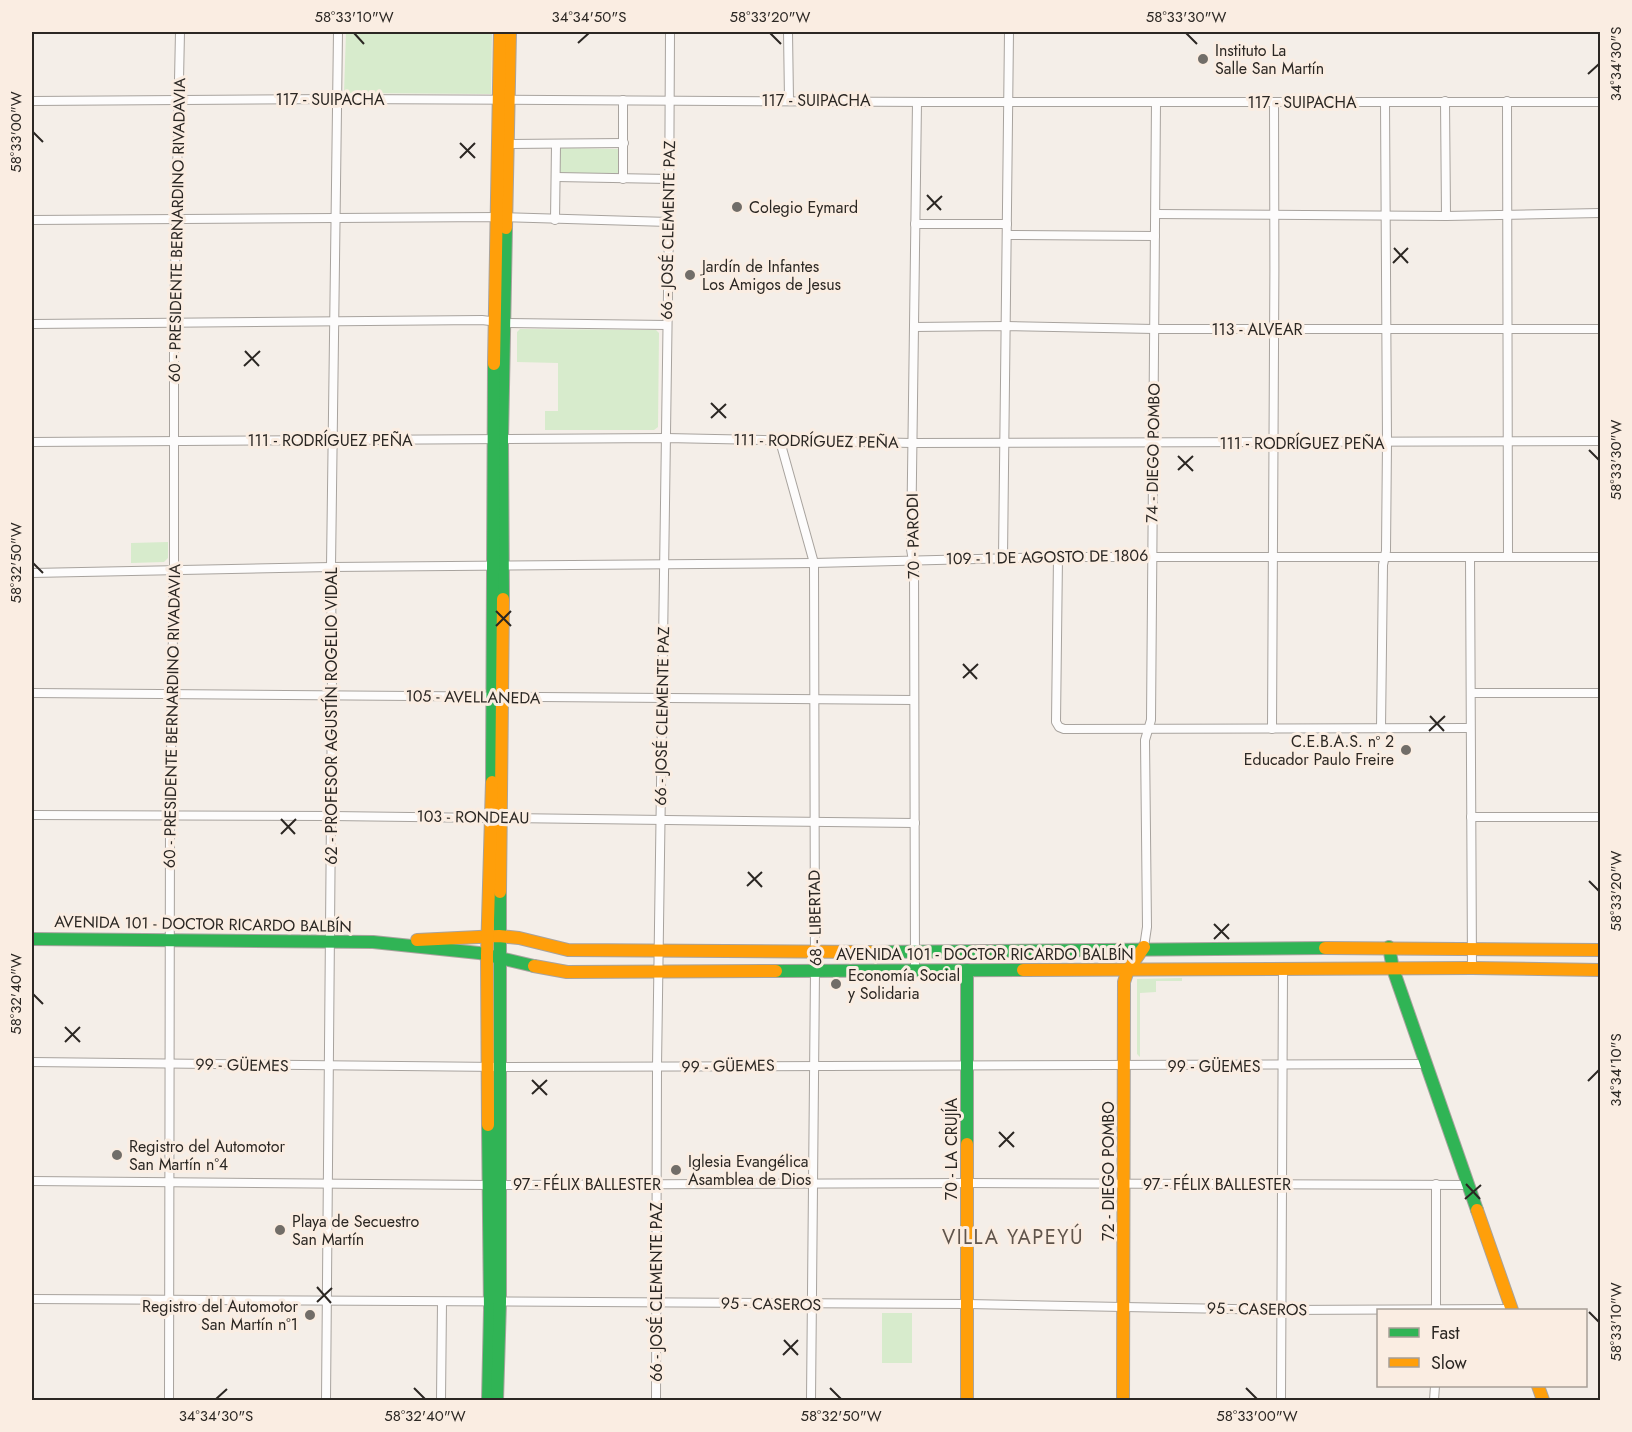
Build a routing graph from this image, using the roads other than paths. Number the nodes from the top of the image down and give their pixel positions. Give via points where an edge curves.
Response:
1 (180, 32) edge
2 (338, 32) edge
3 (500, 32) edge
4 (510, 32) edge
5 (670, 32) edge
6 (789, 32) edge
7 (1009, 32) edge
8 (338, 99) junction
9 (179, 100) junction
10 (505, 100) junction
11 (623, 100) junction
12 (670, 100) junction
13 (789, 100) junction
14 (32, 101) edge
15 (1445, 101) junction
16 (1507, 101) junction
17 (917, 102) junction
18 (1009, 102) junction
19 (1156, 102) junction
20 (1274, 102) junction
21 (1385, 102) junction
22 (1600, 102) edge
23 (624, 143) junction
24 (509, 144) junction
25 (556, 144) junction
26 (556, 177) junction
27 (623, 179) junction
28 (669, 179) junction
29 (1600, 213) edge
30 (1156, 214) junction
31 (1507, 214) junction
32 (1275, 215) junction
33 (1386, 216) junction
34 (1446, 216) junction
35 (176, 217) junction
36 (336, 218) junction
37 (503, 218) junction
38 (32, 219) edge
39 (555, 220) junction
40 (669, 222) junction
41 (915, 224) junction
42 (1007, 224) junction
43 (1008, 236) junction
44 (1155, 236) junction
45 (174, 322) junction
46 (335, 322) junction
47 (501, 323) junction
48 (32, 324) edge
49 (667, 325) junction
50 (1006, 326) junction
51 (914, 327) junction
52 (1506, 328) junction
53 (1154, 329) junction
54 (1273, 329) junction
55 (1387, 329) junction
56 (1600, 329) edge
57 (666, 438) junction
58 (334, 439) junction
59 (174, 440) junction
60 (498, 440) junction
61 (780, 441) junction
62 (1600, 441) edge
63 (32, 442) edge
64 (1388, 442) junction
65 (1506, 442) junction
66 (912, 443) junction
67 (1005, 443) junction
68 (1153, 443) junction
69 (1275, 443) junction
70 (1058, 556) junction
71 (1152, 556) junction
72 (1274, 556) junction
73 (1003, 557) junction
74 (1385, 557) junction
75 (1470, 557) junction
76 (1508, 557) junction
77 (1600, 557) edge
78 (912, 559) junction
79 (814, 563) junction
80 (498, 565) junction
81 (664, 565) junction
82 (331, 567) junction
83 (174, 570) junction
84 (32, 573) edge
85 (32, 693) edge
86 (1472, 693) junction
87 (1600, 693) edge
88 (172, 695) junction
89 (332, 695) junction
90 (498, 697) junction
91 (663, 700) junction
92 (815, 700) junction
93 (915, 700) junction
94 (1148, 728) junction
95 (1381, 728) junction
96 (1470, 728) junction
97 (1272, 729) junction
98 (32, 815) edge
99 (170, 816) junction
100 (331, 816) junction
101 (1471, 817) junction
102 (1600, 817) edge
103 (496, 818) junction
104 (660, 819) junction
105 (814, 822) junction
106 (915, 823) junction
107 (494, 936) junction
108 (32, 939) edge
109 (169, 940) junction
110 (329, 941) junction
111 (373, 942) junction
112 (1144, 947) junction
113 (1389, 947) junction
114 (1470, 949) junction
115 (1600, 950) edge
116 (915, 951) junction
117 (660, 952) junction
118 (815, 953) junction
119 (487, 955) junction
120 (500, 959) junction
121 (1472, 968) junction
122 (1283, 969) junction
123 (1393, 969) junction
124 (968, 970) junction
125 (1128, 970) junction
126 (1600, 970) edge
127 (815, 971) junction
128 (915, 971) junction
129 (660, 972) junction
130 (32, 1062) edge
131 (169, 1064) junction
132 (1425, 1064) junction
133 (814, 1065) junction
134 (968, 1065) junction
135 (329, 1066) junction
136 (1125, 1066) junction
137 (1281, 1066) junction
138 (494, 1067) junction
139 (657, 1067) junction
140 (32, 1180) edge
141 (168, 1182) junction
142 (328, 1183) junction
143 (656, 1183) junction
144 (968, 1183) junction
145 (1124, 1183) junction
146 (814, 1184) junction
147 (1281, 1184) junction
148 (1436, 1184) junction
149 (494, 1185) junction
150 (1467, 1185) junction
151 (32, 1299) edge
152 (168, 1300) junction
153 (327, 1302) junction
154 (442, 1302) junction
155 (495, 1302) junction
156 (657, 1302) junction
157 (812, 1304) junction
158 (968, 1304) junction
159 (1124, 1306) junction
160 (1377, 1309) edge
161 (1436, 1309) edge
162 (1512, 1309) edge
163 (1280, 1310) junction
164 (169, 1401) edge
165 (326, 1401) edge
166 (441, 1401) edge
167 (488, 1401) edge
168 (497, 1401) edge
169 (656, 1401) edge
170 (811, 1401) edge
171 (967, 1401) edge
172 (1123, 1401) edge
173 (1281, 1401) edge

1 - 9 street, 60 - PRESIDENTE BERNARDINO RIVADAVIA
2 - 8 street, 62 - PROFESOR AGUSTÍN ROGELIO VIDAL
3 - 10 main road
4 - 10 main road
5 - 12 street, 66 - JOSÉ CLEMENTE PAZ
6 - 13 street
7 - 18 street
8 - 9 street, 117 - SUIPACHA
8 - 10 street, 117 - SUIPACHA
8 - 36 street, 62 - PROFESOR AGUSTÍN ROGELIO VIDAL
9 - 14 street, 117 - SUIPACHA
9 - 35 street, 60 - PRESIDENTE BERNARDINO RIVADAVIA
10 - 11 street, 117 - SUIPACHA
10 - 24 main road
10 - 37 main road
11 - 12 street, 117 - SUIPACHA
11 - 23 street
12 - 13 street, 117 - SUIPACHA
12 - 28 street, 66 - JOSÉ CLEMENTE PAZ
13 - 17 street, 117 - SUIPACHA
15 - 16 street, 117 - SUIPACHA
15 - 21 street, 117 - SUIPACHA
15 - 34 street
16 - 22 street, 117 - SUIPACHA
16 - 31 street
17 - 18 street, 117 - SUIPACHA
17 - 41 street, 70 - PARODI
18 - 19 street, 117 - SUIPACHA
18 - 42 street
19 - 20 street, 117 - SUIPACHA
19 - 30 street, 74 - DIEGO POMBO
20 - 21 street, 117 - SUIPACHA
20 - 32 street
21 - 33 street
23 - 25 street
23 - 27 street
24 - 25 street
24 - 37 main road
25 - 26 street
26 - 27 street
26 - 39 street
27 - 28 street
28 - 40 street, 66 - JOSÉ CLEMENTE PAZ
29 - 31 street
30 - 32 street
30 - 44 street, 74 - DIEGO POMBO
31 - 34 street
31 - 52 street
32 - 33 street
32 - 54 street
33 - 34 street
33 - 55 street
35 - 36 street
35 - 38 street
35 - 45 street, 60 - PRESIDENTE BERNARDINO RIVADAVIA
36 - 37 street
36 - 46 street, 62 - PROFESOR AGUSTÍN ROGELIO VIDAL
37 - 39 street
37 - 47 main road
39 - 40 street
40 - 49 street, 66 - JOSÉ CLEMENTE PAZ
41 - 42 street
41 - 51 street, 70 - PARODI
42 - 43 street
43 - 44 street
43 - 50 street
44 - 53 street, 74 - DIEGO POMBO
45 - 46 street
45 - 48 street
45 - 59 street, 60 - PRESIDENTE BERNARDINO RIVADAVIA
46 - 47 street
46 - 58 street, 62 - PROFESOR AGUSTÍN ROGELIO VIDAL
47 - 49 street
47 - 60 main road
49 - 57 street, 66 - JOSÉ CLEMENTE PAZ
50 - 51 street, 113 - ALVEAR
50 - 53 street, 113 - ALVEAR
50 - 67 street
51 - 66 street, 70 - PARODI
52 - 55 street, 113 - ALVEAR
52 - 56 street, 113 - ALVEAR
52 - 65 street
53 - 54 street, 113 - ALVEAR
53 - 68 street, 74 - DIEGO POMBO
54 - 55 street, 113 - ALVEAR
54 - 69 street
55 - 64 street
57 - 60 street, 111 - RODRÍGUEZ PEÑA
57 - 61 street, 111 - RODRÍGUEZ PEÑA
57 - 81 street, 66 - JOSÉ CLEMENTE PAZ
58 - 59 street, 111 - RODRÍGUEZ PEÑA
58 - 60 street, 111 - RODRÍGUEZ PEÑA
58 - 82 street, 62 - PROFESOR AGUSTÍN ROGELIO VIDAL
59 - 63 street, 111 - RODRÍGUEZ PEÑA
59 - 83 street, 60 - PRESIDENTE BERNARDINO RIVADAVIA
60 - 80 main road
61 - 66 street, 111 - RODRÍGUEZ PEÑA
61 - 79 street, 68 - LIBERTAD
62 - 65 street, 111 - RODRÍGUEZ PEÑA
64 - 65 street, 111 - RODRÍGUEZ PEÑA
64 - 69 street, 111 - RODRÍGUEZ PEÑA
64 - 74 street
65 - 76 street
66 - 67 street, 111 - RODRÍGUEZ PEÑA
66 - 78 street, 70 - PARODI
67 - 68 street, 111 - RODRÍGUEZ PEÑA
67 - 73 street
68 - 69 street, 111 - RODRÍGUEZ PEÑA
68 - 71 street, 74 - DIEGO POMBO
69 - 72 street
70 - 71 street, 109 - 1 DE AGOSTO DE 1806
70 - 73 street, 109 - 1 DE AGOSTO DE 1806
70 - 94 street via 1056,722 1064,729
71 - 72 street, 109 - 1 DE AGOSTO DE 1806
71 - 94 street, 74 - DIEGO POMBO
72 - 74 street, 109 - 1 DE AGOSTO DE 1806
72 - 97 street
73 - 78 street, 109 - 1 DE AGOSTO DE 1806
74 - 75 street, 109 - 1 DE AGOSTO DE 1806
74 - 95 street
75 - 76 street, 109 - 1 DE AGOSTO DE 1806
75 - 86 street
76 - 77 street, 109 - 1 DE AGOSTO DE 1806
78 - 79 street, 109 - 1 DE AGOSTO DE 1806
78 - 93 street, 70 - PARODI
79 - 81 street, 109 - 1 DE AGOSTO DE 1806
79 - 92 street, 68 - LIBERTAD
80 - 81 street, 109 - 1 DE AGOSTO DE 1806
80 - 82 street, 109 - 1 DE AGOSTO DE 1806
80 - 90 main road
81 - 91 street, 66 - JOSÉ CLEMENTE PAZ
82 - 83 street, 109 - 1 DE AGOSTO DE 1806
82 - 89 street, 62 - PROFESOR AGUSTÍN ROGELIO VIDAL
83 - 84 street, 109 - 1 DE AGOSTO DE 1806
83 - 88 street, 60 - PRESIDENTE BERNARDINO RIVADAVIA
85 - 88 street, 105 - AVELLANEDA
86 - 87 street
86 - 96 street
88 - 89 street, 105 - AVELLANEDA
88 - 99 street, 60 - PRESIDENTE BERNARDINO RIVADAVIA
89 - 90 street, 105 - AVELLANEDA
89 - 100 street, 62 - PROFESOR AGUSTÍN ROGELIO VIDAL
90 - 91 street, 105 - AVELLANEDA
90 - 103 main road
91 - 92 street, 105 - AVELLANEDA
91 - 104 street, 66 - JOSÉ CLEMENTE PAZ
92 - 93 street, 105 - AVELLANEDA
92 - 105 street, 68 - LIBERTAD
93 - 106 street, 70 - PARODI
94 - 97 street
94 - 112 street, 74 - DIEGO POMBO
95 - 96 street
95 - 97 street
96 - 101 street
98 - 99 street, 103 - RONDEAU
99 - 100 street, 103 - RONDEAU
99 - 109 street, 60 - PRESIDENTE BERNARDINO RIVADAVIA
100 - 103 street, 103 - RONDEAU
100 - 110 street, 62 - PROFESOR AGUSTÍN ROGELIO VIDAL
101 - 102 street
101 - 114 street
103 - 104 street, 103 - RONDEAU
103 - 107 main road
104 - 105 street, 103 - RONDEAU
104 - 117 street, 66 - JOSÉ CLEMENTE PAZ
105 - 106 street, 103 - RONDEAU
105 - 118 street, 68 - LIBERTAD
106 - 116 street, 70 - PARODI
107 - 111 main road, AVENIDA 101 - DOCTOR RICARDO BALBÍN
107 - 117 main road, AVENIDA 101 - DOCTOR RICARDO BALBÍN via 568,950
107 - 119 main road
107 - 120 main road
108 - 109 main road, AVENIDA 101 - DOCTOR RICARDO BALBÍN
109 - 110 main road, AVENIDA 101 - DOCTOR RICARDO BALBÍN
109 - 131 street, 60 - PRESIDENTE BERNARDINO RIVADAVIA
110 - 111 main road, AVENIDA 101 - DOCTOR RICARDO BALBÍN
110 - 135 street, 62 - PROFESOR AGUSTÍN ROGELIO VIDAL
111 - 119 main road, AVENIDA 101 - DOCTOR RICARDO BALBÍN
112 - 113 main road, AVENIDA 101 - DOCTOR RICARDO BALBÍN
112 - 116 main road, AVENIDA 101 - DOCTOR RICARDO BALBÍN
112 - 125 main road, 72 - DIEGO POMBO
113 - 114 main road, AVENIDA 101 - DOCTOR RICARDO BALBÍN
113 - 123 main road
114 - 115 main road, AVENIDA 101 - DOCTOR RICARDO BALBÍN
114 - 121 street
116 - 118 main road, AVENIDA 101 - DOCTOR RICARDO BALBÍN
116 - 128 street, 70 - PARODI
117 - 118 main road, AVENIDA 101 - DOCTOR RICARDO BALBÍN
117 - 129 street, 66 - JOSÉ CLEMENTE PAZ
118 - 127 street, 68 - LIBERTAD
119 - 120 main road, AVENIDA 101 - DOCTOR RICARDO BALBÍN
119 - 138 main road
120 - 129 main road, AVENIDA 101 - DOCTOR RICARDO BALBÍN via 560,971
120 - 138 main road
121 - 123 main road, AVENIDA 101 - DOCTOR RICARDO BALBÍN
121 - 126 main road, AVENIDA 101 - DOCTOR RICARDO BALBÍN
122 - 123 main road, AVENIDA 101 - DOCTOR RICARDO BALBÍN
122 - 125 main road, AVENIDA 101 - DOCTOR RICARDO BALBÍN
122 - 137 street
123 - 132 main road
124 - 125 main road, AVENIDA 101 - DOCTOR RICARDO BALBÍN
124 - 128 main road, AVENIDA 101 - DOCTOR RICARDO BALBÍN
124 - 134 main road, 70 - LA CRUJÍA
125 - 136 main road, 72 - DIEGO POMBO via 1124,982
127 - 128 main road, AVENIDA 101 - DOCTOR RICARDO BALBÍN
127 - 129 main road, AVENIDA 101 - DOCTOR RICARDO BALBÍN
127 - 133 street, 68 - LIBERTAD
129 - 139 street, 66 - JOSÉ CLEMENTE PAZ
130 - 131 street, 99 - GÜEMES
131 - 135 street, 99 - GÜEMES
131 - 141 street, 60 - PRESIDENTE BERNARDINO RIVADAVIA
132 - 137 street, 99 - GÜEMES
132 - 150 main road
133 - 134 street, 99 - GÜEMES
133 - 139 street, 99 - GÜEMES
133 - 146 street, 68 - LIBERTAD
134 - 136 street, 99 - GÜEMES
134 - 144 main road, 70 - LA CRUJÍA
135 - 138 street, 99 - GÜEMES
135 - 142 street, 62 - PROFESOR AGUSTÍN ROGELIO VIDAL
136 - 137 street, 99 - GÜEMES
136 - 145 main road, 72 - DIEGO POMBO
137 - 147 street
138 - 139 street, 99 - GÜEMES
138 - 149 main road
139 - 143 street, 66 - JOSÉ CLEMENTE PAZ
140 - 141 street, 97 - FÉLIX BALLESTER
141 - 142 street, 97 - FÉLIX BALLESTER
141 - 152 street, 60 - PRESIDENTE BERNARDINO RIVADAVIA
142 - 149 street, 97 - FÉLIX BALLESTER
142 - 153 street, 62 - PROFESOR AGUSTÍN ROGELIO VIDAL
143 - 146 street, 97 - FÉLIX BALLESTER
143 - 149 street, 97 - FÉLIX BALLESTER
143 - 156 street, 66 - JOSÉ CLEMENTE PAZ
144 - 145 street, 97 - FÉLIX BALLESTER
144 - 146 street, 97 - FÉLIX BALLESTER
144 - 158 main road, 70 - LA CRUJÍA
145 - 147 street, 97 - FÉLIX BALLESTER
145 - 159 main road, 72 - DIEGO POMBO
146 - 157 street, 68 - LIBERTAD
147 - 148 street, 97 - FÉLIX BALLESTER
147 - 163 street
148 - 150 street, 97 - FÉLIX BALLESTER
148 - 161 street
149 - 155 main road
150 - 162 main road
151 - 152 street, 95 - CASEROS
152 - 153 street, 95 - CASEROS
152 - 164 street, 60 - PRESIDENTE BERNARDINO RIVADAVIA
153 - 154 street, 95 - CASEROS
153 - 165 street, 62 - PROFESOR AGUSTÍN ROGELIO VIDAL
154 - 155 street, 95 - CASEROS
154 - 166 street
155 - 156 street, 95 - CASEROS
155 - 167 main road
155 - 168 main road
156 - 157 street, 95 - CASEROS
156 - 169 street, 66 - JOSÉ CLEMENTE PAZ
157 - 158 street, 95 - CASEROS
157 - 170 street, 68 - LIBERTAD
158 - 159 street, 95 - CASEROS
158 - 171 main road, 70 - LA CRUJÍA
159 - 163 street, 95 - CASEROS
159 - 172 main road, 72 - DIEGO POMBO
160 - 163 street, 95 - CASEROS
163 - 173 street

